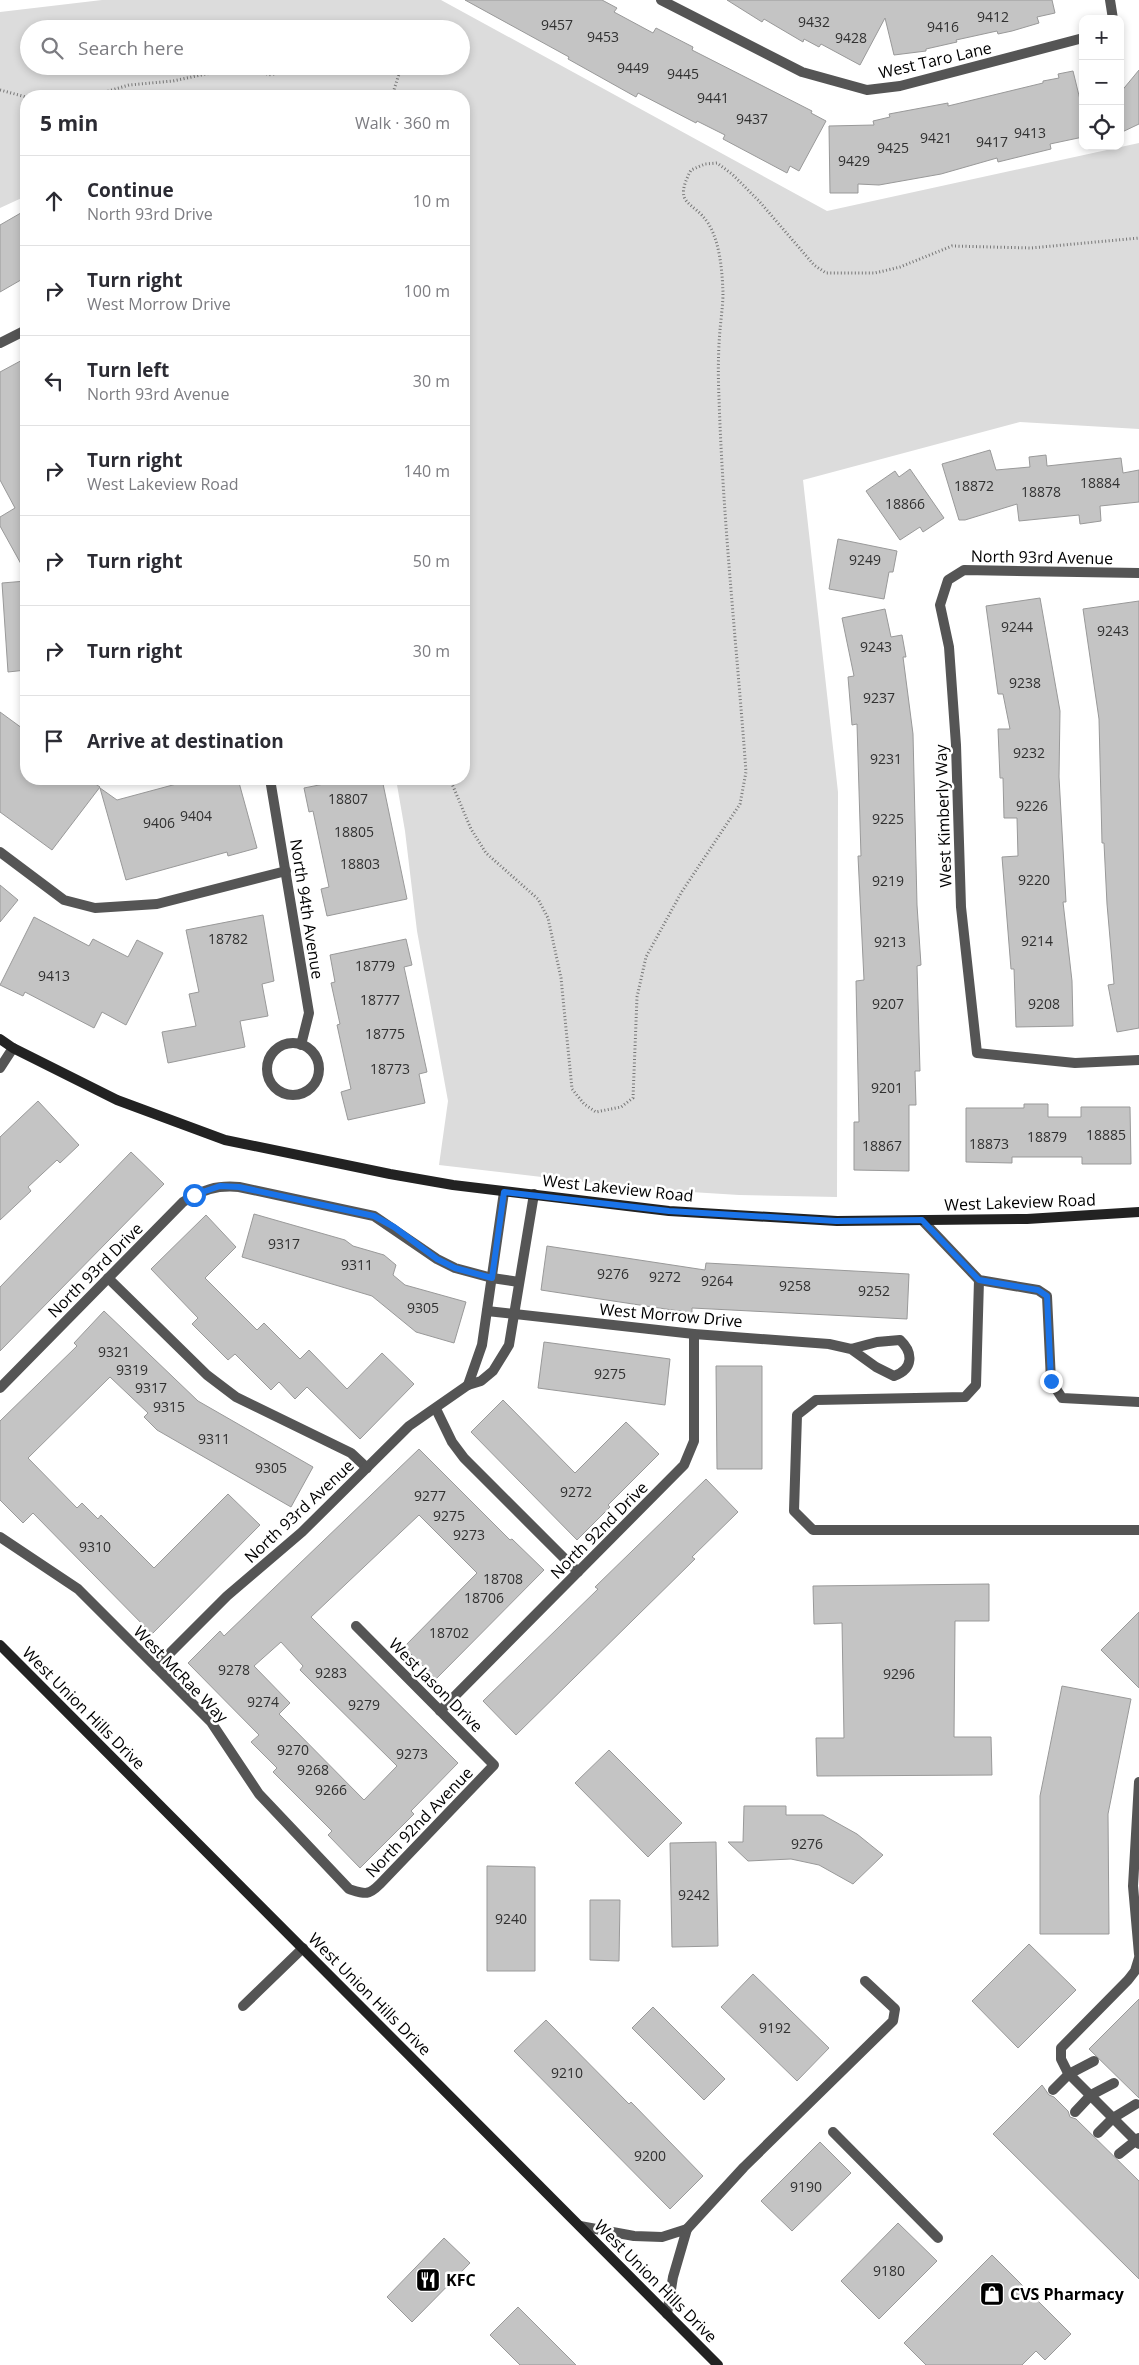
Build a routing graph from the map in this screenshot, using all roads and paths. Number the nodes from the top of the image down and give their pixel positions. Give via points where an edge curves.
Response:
1 (660, 0) edge
2 (1110, 0) edge
3 (1112, 15) edge
4 (1079, 39) edge
5 (205, 75) edge
6 (399, 75) edge
7 (0, 90) edge
8 (112, 90) edge
9 (394, 90) edge
10 (20, 95) edge
11 (1139, 238) edge
12 (20, 333) edge
13 (0, 342) edge
14 (1139, 573) edge
15 (948, 580) joint
16 (271, 785) edge
17 (453, 785) edge
18 (0, 852) edge
19 (286, 871) junction
20 (0, 1039) edge
21 (301, 1044) junction
22 (13, 1048) junction
23 (1139, 1060) edge
24 (0, 1068) edge
25 (504, 1192) junction
26 (534, 1194) junction
27 (1139, 1212) edge
28 (922, 1220) junction
29 (108, 1278) junction
30 (492, 1278) junction
31 (979, 1280) junction
32 (519, 1282) junction
33 (487, 1311) junction
34 (514, 1315) junction
35 (694, 1334) junction
36 (851, 1349) junction
37 (468, 1385) junction
38 (0, 1388) edge
39 (1139, 1402) edge
40 (436, 1408) junction
41 (367, 1468) junction
42 (1139, 1530) edge
43 (0, 1537) edge
44 (578, 1572) junction
45 (356, 1626) dead end
46 (0, 1645) edge
47 (156, 1667) junction
48 (440, 1710) junction
49 (494, 1765) joint
50 (1139, 1782) edge
51 (362, 1893) joint
52 (303, 1948) junction
53 (1139, 1956) edge
54 (865, 1980) dead end
55 (243, 2006) dead end
56 (1094, 2061) dead end
57 (1069, 2074) junction
58 (1114, 2083) dead end
59 (1053, 2090) dead end
60 (1091, 2096) junction
61 (1136, 2104) dead end
62 (1075, 2112) dead end
63 (1113, 2118) junction
64 (833, 2132) dead end
65 (1098, 2133) dead end
66 (1138, 2141) edge
67 (1119, 2154) dead end
68 (580, 2226) junction
69 (687, 2229) junction
70 (938, 2238) dead end
71 (667, 2314) junction
72 (718, 2365) edge

1 - 4 street, West Taro Lane via 802,72 867,90 900,86
2 - 3 street
5 - 8 path
6 - 9 path
7 - 10 path
11 - 17 path via 1031,248 952,246 900,267 875,273 826,273 814,265 732,174 716,164 705,164 691,170 684,182 684,196 687,204 708,222 721,270 723,295 718,356 721,440 746,772 740,804 681,893 646,957 637,997 633,1098 621,1107 596,1112 584,1104 572,1089 561,978 548,918 538,899 486,853 471,829
12 - 13 street
14 - 15 street, North 93rd Avenue via 964,570
15 - 23 street, West Kimberly Way via 940,605 949,648 956,744 961,907 977,1053 1075,1063
16 - 19 street, North 94th Avenue
18 - 19 street via 64,900 95,908 157,904
19 - 21 street, North 94th Avenue via 309,1013
20 - 22 street, West Lakeview Road
21 - 21 street via 284,1045 270,1056 267,1073 274,1088 290,1096 306,1092 317,1079 318,1063 309,1049
22 - 24 street
22 - 25 street, West Lakeview Road via 117,1100 225,1140 390,1174
25 - 26 street, West Lakeview Road
25 - 30 street
26 - 28 street, West Lakeview Road via 669,1211 836,1221
26 - 32 street, North 93rd Avenue
27 - 28 street, West Lakeview Road via 1027,1219
28 - 31 street
29 - 30 street, North 93rd Drive via 183,1202 206,1189 220,1186 239,1187 374,1216 437,1259 455,1268
29 - 38 street, North 93rd Drive
29 - 41 street via 214,1380 236,1397 350,1453
30 - 32 street
30 - 33 street
31 - 39 street via 1038,1290 1047,1296 1051,1381 1062,1398
31 - 42 street via 976,1385 965,1397 816,1400 797,1415 794,1511 813,1530
32 - 34 street, North 93rd Avenue
33 - 34 street, West Morrow Drive
33 - 37 street via 482,1345
34 - 35 street, West Morrow Drive
34 - 37 street, North 93rd Avenue via 509,1345 503,1358 481,1381
35 - 36 street, West Morrow Drive via 829,1344
35 - 44 street, North 92nd Drive via 694,1440 684,1465
36 - 36 street, West Morrow Drive via 894,1376 901,1374 911,1356 908,1347 900,1340
37 - 40 street, North 93rd Avenue
40 - 41 street, North 93rd Avenue via 410,1426
40 - 44 street via 452,1442 464,1458
41 - 47 street, North 93rd Avenue via 302,1532 227,1596
43 - 47 street, West McRae Way via 78,1589
44 - 48 street, North 92nd Drive
45 - 48 street, West Jason Drive
46 - 52 street, West Union Hills Drive
47 - 51 street, West McRae Way via 211,1722 259,1794 349,1889
48 - 49 street, West Jason Drive
49 - 51 street, North 92nd Avenue via 371,1893
50 - 53 street via 1133,1886
52 - 55 street
52 - 68 street, West Union Hills Drive
53 - 57 street via 1135,1971 1128,1980 1061,2048 1061,2059
54 - 69 street via 895,2009 893,2021 744,2167
56 - 57 street
57 - 59 street
57 - 60 street
58 - 60 street
60 - 62 street
60 - 63 street
61 - 63 street
63 - 65 street
63 - 66 street
64 - 70 street
66 - 67 street
68 - 69 street via 634,2236 662,2237
68 - 71 street, West Union Hills Drive
69 - 71 street via 673,2277
71 - 72 street, West Union Hills Drive

